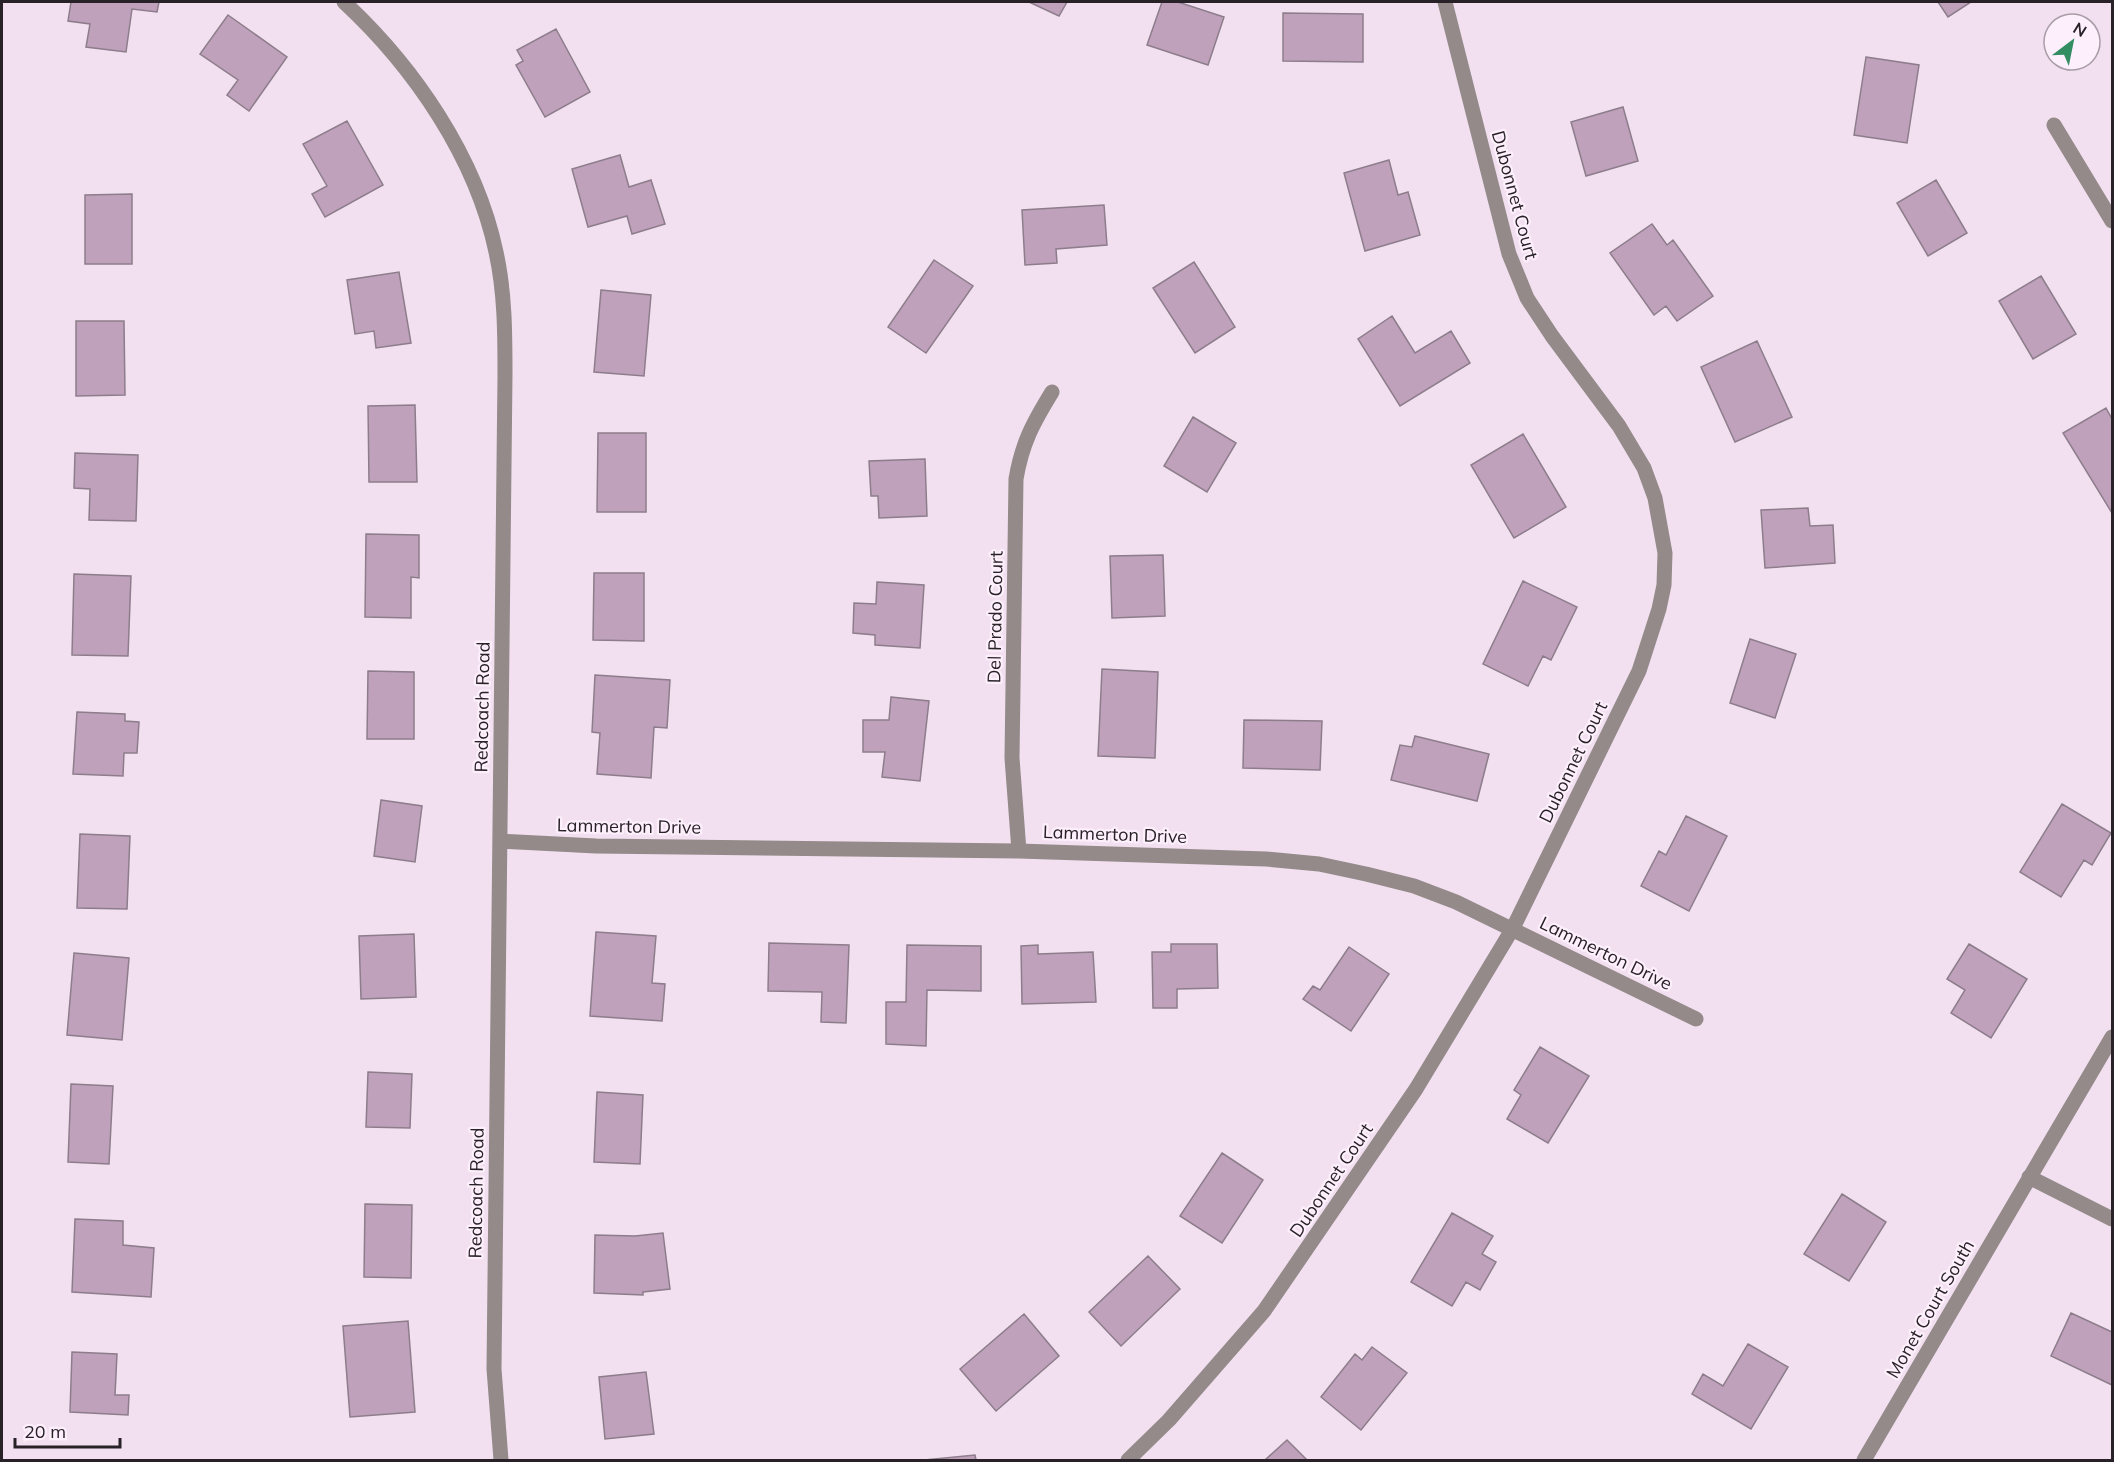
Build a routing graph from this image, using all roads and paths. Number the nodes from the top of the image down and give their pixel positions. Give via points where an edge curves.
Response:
1 (344, 2) edge
2 (1445, 2) edge
3 (2054, 125) dead end
4 (2112, 221) edge
5 (1052, 392) dead end
6 (500, 841) junction
7 (1019, 851) junction
8 (1513, 928) junction
9 (1696, 1019) dead end
10 (2112, 1037) edge
11 (2029, 1177) junction
12 (2112, 1219) edge
13 (501, 1461) edge
14 (1128, 1461) edge
15 (1864, 1461) edge

1 - 6 street, Redcoach Road via 394,53 437,115 473,185 496,251 503,296 505,375
2 - 8 street, Dubonnet Court via 1509,254 1527,298 1619,426 1644,468 1662,523 1665,553 1659,609 1639,671
3 - 4 street
5 - 7 street, Del Prado Court via 1029,429 1016,479 1012,758
6 - 7 street, Lammerton Drive via 596,846
6 - 13 street, Redcoach Road via 494,1369
7 - 8 street, Lammerton Drive via 1319,864 1414,886
8 - 9 street, Lammerton Drive
8 - 14 street, Dubonnet Court via 1416,1089 1264,1311
10 - 11 street, Monet Court South
11 - 12 street
11 - 15 street, Monet Court South

